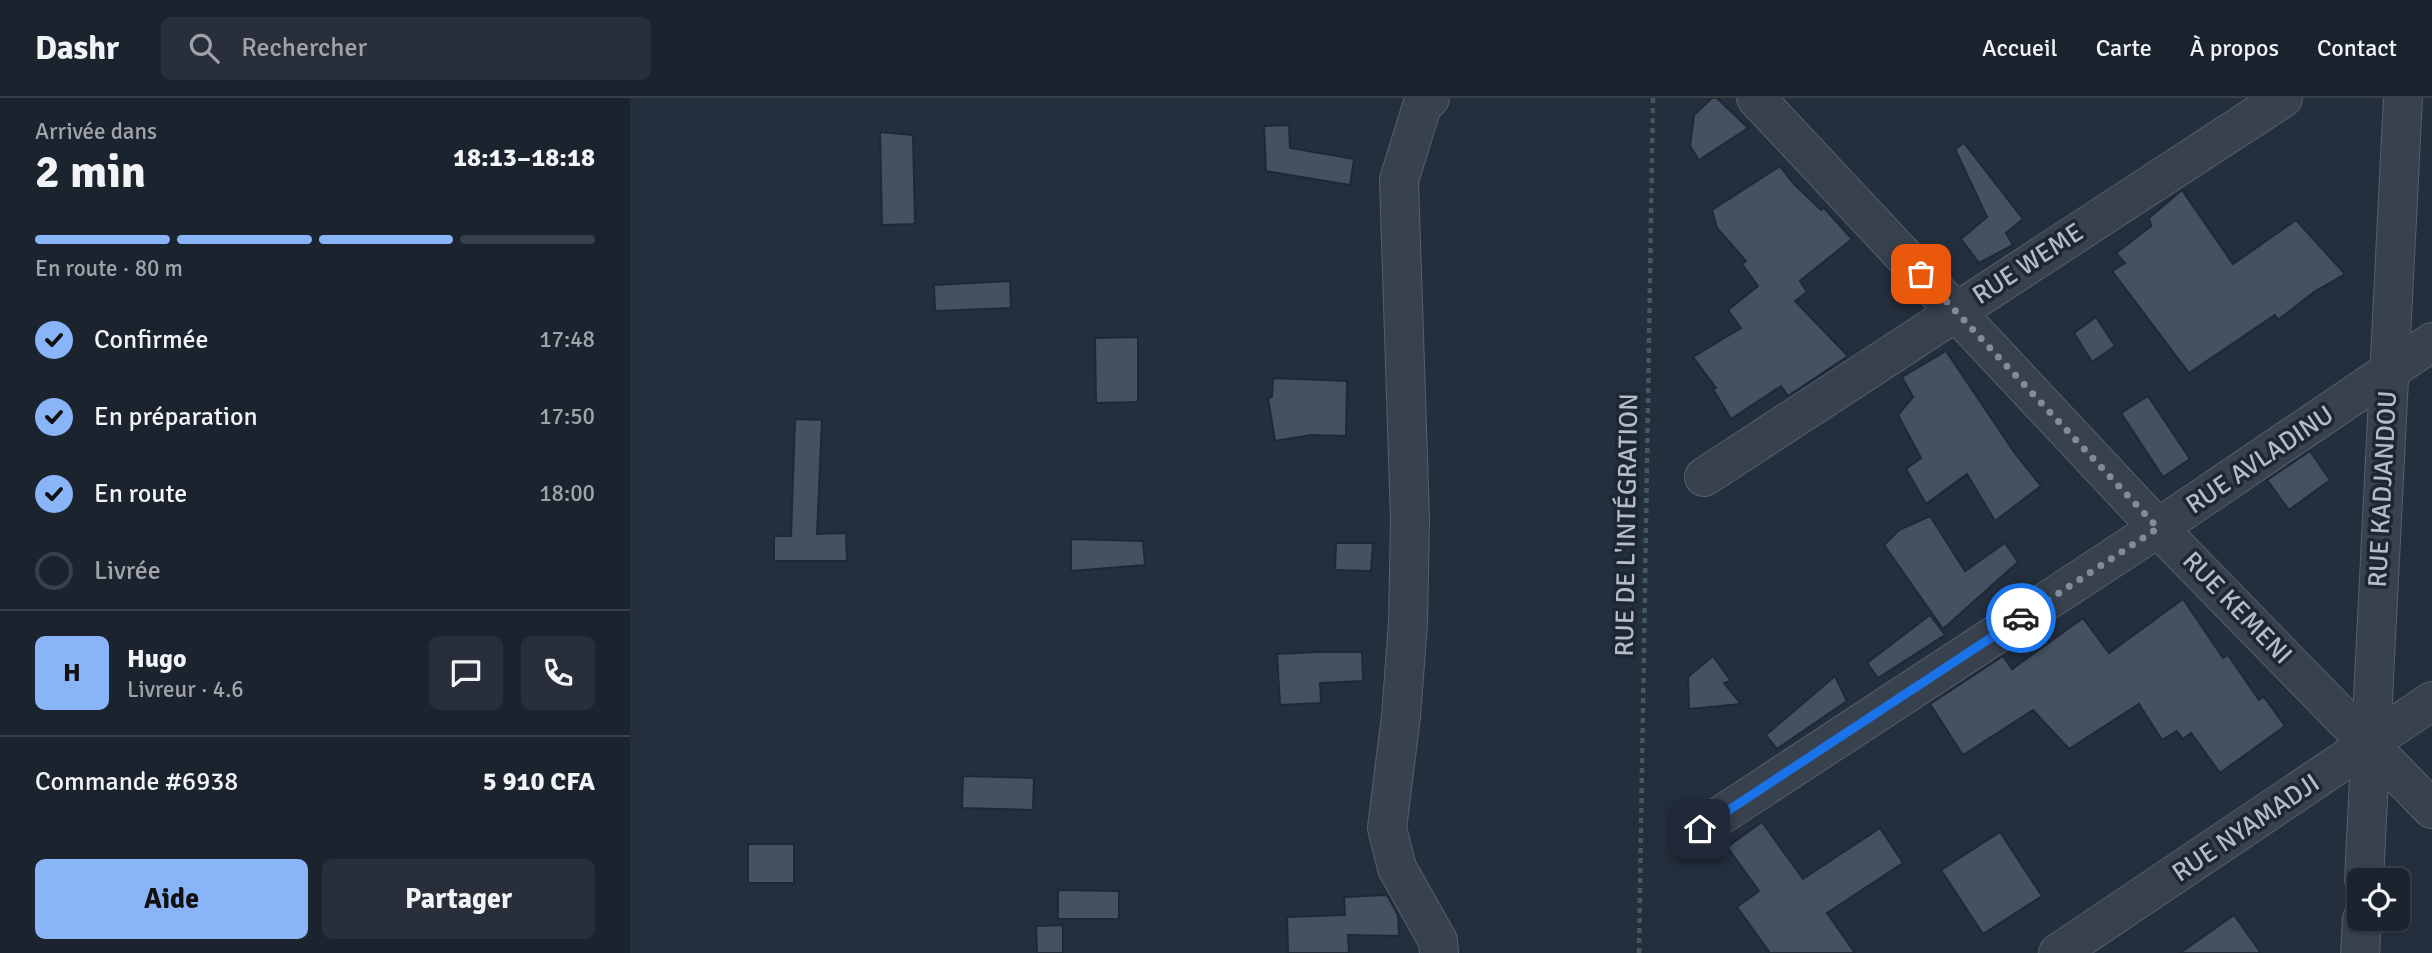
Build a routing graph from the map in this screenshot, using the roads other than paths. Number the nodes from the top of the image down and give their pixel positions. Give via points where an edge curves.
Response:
1 (1430, 98) edge
2 (2283, 98) edge
3 (2403, 98) edge
4 (1765, 101) edge
5 (1956, 312) junction
6 (2432, 342) edge
7 (2389, 373) junction
8 (1704, 477) dead end
9 (2158, 528) junction
10 (2432, 701) edge
11 (2371, 744) junction
12 (2432, 809) edge
13 (1700, 829) dead end
14 (2365, 868) edge
15 (2361, 931) edge
16 (1439, 953) edge
17 (2058, 953) edge
18 (2360, 953) edge

1 - 16 street via 1422,106 1399,180 1410,520 1403,690 1387,828 1397,868 1438,941
2 - 5 street, RUE WEME
3 - 7 street, RUE KADJANDOU
4 - 5 street, RUE KEMENI
5 - 8 street, RUE WEME
5 - 9 street, RUE KEMENI
6 - 7 street, RUE AVLADINU
7 - 9 street, RUE AVLADINU
7 - 11 street, RUE KADJANDOU
9 - 11 street, RUE KEMENI
9 - 13 street, RUE AVLADINU
10 - 11 street, RUE NYAMADJI
11 - 12 street, RUE KEMENI
11 - 14 street, RUE KADJANDOU
11 - 17 street, RUE NYAMADJI
15 - 18 street

